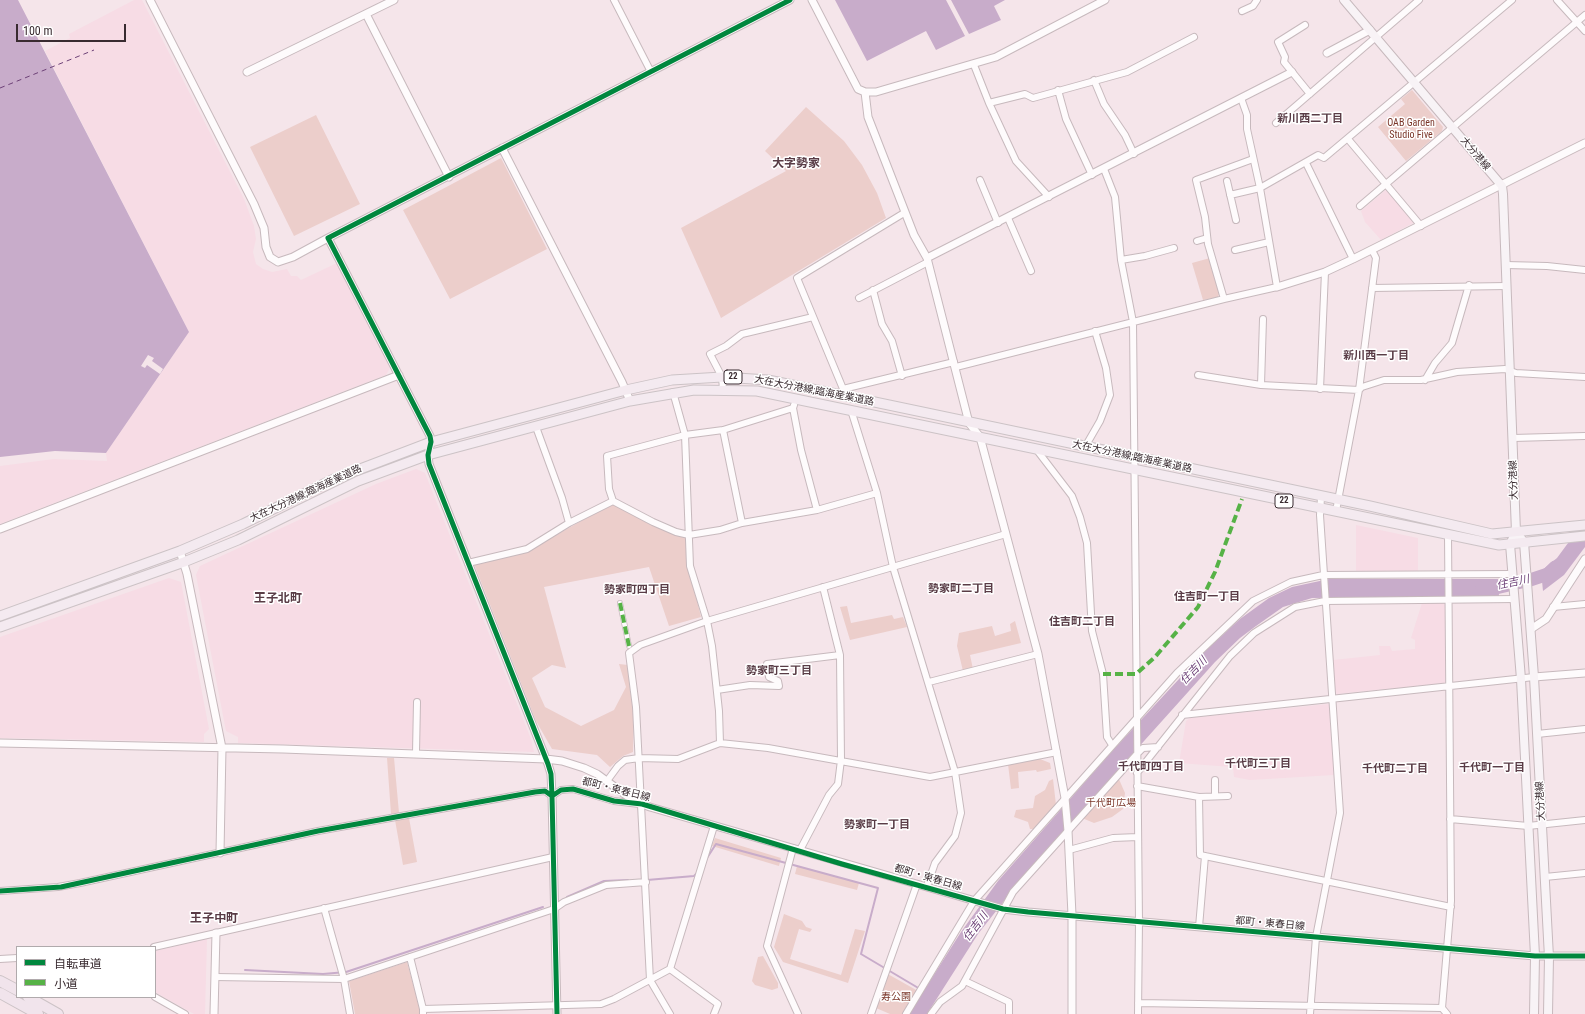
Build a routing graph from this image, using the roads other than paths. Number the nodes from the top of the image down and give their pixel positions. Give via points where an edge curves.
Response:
1 (150, 0) edge
2 (394, 0) edge
3 (614, 0) edge
4 (790, 0) edge
5 (812, 0) edge
6 (1105, 0) edge
7 (1257, 0) edge
8 (1344, 0) edge
9 (1419, 0) edge
10 (1512, 0) edge
11 (1557, 0) edge
12 (1242, 11) dead end
13 (366, 14) junction
14 (1585, 15) edge
15 (1577, 22) junction
16 (1305, 25) dead end
17 (1585, 31) edge
18 (1373, 34) junction
19 (1194, 37) dead end
20 (1327, 53) dead end
21 (974, 65) junction
22 (247, 72) dead end
23 (651, 72) junction
24 (1292, 72) junction
25 (1094, 80) junction
26 (1415, 83) junction
27 (1058, 90) junction
28 (865, 92) junction
29 (1310, 94) junction
30 (1241, 98) junction
31 (989, 103) junction
32 (1276, 123) dead end
33 (1452, 128) junction
34 (1348, 139) junction
35 (1585, 143) edge
36 (502, 148) junction
37 (1134, 154) junction
38 (1253, 159) junction
39 (1306, 163) junction
40 (1104, 169) junction
41 (1092, 175) junction
42 (449, 176) junction
43 (980, 180) dead end
44 (1227, 181) dead end
45 (1386, 184) junction
46 (1502, 186) junction
47 (1260, 188) junction
48 (1230, 195) junction
49 (1049, 197) junction
50 (1360, 206) dead end
51 (904, 213) junction
52 (1008, 218) junction
53 (1236, 220) dead end
54 (998, 223) junction
55 (1421, 226) junction
56 (328, 238) junction
57 (1207, 238) junction
58 (1198, 241) dead end
59 (1269, 242) junction
60 (1174, 248) dead end
61 (1235, 250) dead end
62 (1372, 250) junction
63 (1353, 259) junction
64 (927, 260) junction
65 (1121, 260) junction
66 (1506, 265) junction
67 (1585, 270) edge
68 (1030, 271) dead end
69 (1325, 272) junction
70 (1469, 285) junction
71 (1507, 286) junction
72 (1277, 287) junction
73 (1372, 288) junction
74 (873, 290) junction
75 (859, 298) dead end
76 (1224, 298) junction
77 (813, 317) junction
78 (1263, 319) dead end
79 (1132, 322) junction
80 (1095, 331) junction
81 (955, 365) junction
82 (1510, 371) junction
83 (399, 375) junction
84 (1198, 375) dead end
85 (902, 376) junction
86 (722, 377) junction
87 (1585, 378) edge
88 (1425, 380) junction
89 (1261, 385) junction
90 (1320, 389) junction
91 (626, 390) junction
92 (723, 390) junction
93 (1359, 390) junction
94 (673, 392) junction
95 (844, 393) junction
96 (796, 399) junction
97 (630, 401) junction
98 (793, 408) junction
99 (851, 410) junction
100 (969, 423) junction
101 (536, 427) junction
102 (723, 430) junction
103 (685, 435) junction
104 (980, 436) junction
105 (1585, 436) edge
106 (1513, 438) junction
107 (432, 442) junction
108 (1035, 447) junction
109 (1085, 447) junction
110 (428, 455) junction
111 (1134, 457) junction
112 (1134, 470) junction
113 (877, 493) junction
114 (1321, 496) junction
115 (1338, 500) junction
116 (613, 501) junction
117 (1319, 508) junction
118 (817, 510) junction
119 (1336, 511) junction
120 (569, 523) junction
121 (742, 523) junction
122 (1581, 525) edge
123 (0, 529) edge
124 (1516, 532) junction
125 (1006, 534) junction
126 (1448, 534) junction
127 (689, 535) junction
128 (1585, 536) edge
129 (1524, 542) junction
130 (1510, 544) junction
131 (180, 551) junction
132 (1585, 559) edge
133 (184, 562) junction
134 (468, 563) junction
135 (893, 567) junction
136 (1513, 575) junction
137 (1449, 576) junction
138 (1323, 577) junction
139 (823, 587) junction
140 (1515, 598) junction
141 (1449, 599) junction
142 (1325, 600) junction
143 (620, 603) dead end
144 (1585, 604) edge
145 (1553, 607) junction
146 (0, 616) edge
147 (707, 621) junction
148 (0, 627) edge
149 (1530, 629) junction
150 (629, 646) dead end
151 (1038, 654) junction
152 (840, 655) junction
153 (1585, 673) edge
154 (1534, 678) junction
155 (1521, 679) junction
156 (929, 682) junction
157 (1450, 686) junction
158 (716, 690) junction
159 (1333, 699) junction
160 (417, 702) dead end
161 (1182, 715) junction
162 (1136, 720) junction
163 (1585, 729) edge
164 (1537, 734) junction
165 (0, 743) edge
166 (720, 743) junction
167 (1112, 745) junction
168 (222, 748) junction
169 (1158, 748) junction
170 (1057, 752) junction
171 (416, 753) junction
172 (1137, 753) junction
173 (546, 758) junction
174 (639, 758) junction
175 (841, 760) junction
176 (954, 772) junction
177 (1137, 773) junction
178 (1215, 780) dead end
179 (607, 781) junction
180 (1137, 786) junction
181 (552, 796) junction
182 (1199, 796) junction
183 (1215, 796) junction
184 (1228, 796) dead end
185 (1065, 799) junction
186 (642, 804) junction
187 (1450, 819) junction
188 (1585, 820) edge
189 (1542, 825) junction
190 (714, 826) junction
191 (1528, 826) junction
192 (1068, 830) junction
193 (1138, 837) junction
194 (797, 849) junction
195 (1069, 850) junction
196 (220, 853) junction
197 (1205, 856) junction
198 (553, 857) junction
199 (1585, 873) edge
200 (1545, 877) junction
201 (1326, 881) junction
202 (646, 882) junction
203 (917, 884) junction
204 (927, 886) junction
205 (0, 891) edge
206 (974, 901) junction
207 (1450, 906) junction
208 (324, 908) junction
209 (554, 908) junction
210 (1003, 908) junction
211 (1072, 915) junction
212 (1139, 921) junction
213 (1199, 926) junction
214 (216, 933) junction
215 (1316, 937) junction
216 (156, 947) edge
217 (1446, 948) junction
218 (1535, 956) junction
219 (1585, 956) edge
220 (410, 957) junction
221 (1549, 957) junction
222 (16, 958) edge
223 (0, 959) edge
224 (670, 969) junction
225 (216, 977) junction
226 (344, 979) junction
227 (0, 980) edge
228 (650, 980) junction
229 (965, 981) junction
230 (16, 989) edge
231 (0, 993) edge
232 (30, 998) edge
233 (156, 998) edge
234 (1138, 1003) junction
235 (557, 1004) junction
236 (1310, 1006) junction
237 (1442, 1008) junction
238 (423, 1011) edge
239 (38, 1014) edge
240 (58, 1014) edge
241 (185, 1014) edge
242 (214, 1014) edge
243 (350, 1014) edge
244 (557, 1014) edge
245 (670, 1014) edge
246 (714, 1014) edge
247 (798, 1014) edge
248 (871, 1014) edge
249 (906, 1014) edge
250 (931, 1014) edge
251 (1009, 1014) edge
252 (1072, 1014) edge
253 (1138, 1014) edge
254 (1310, 1014) edge
255 (1447, 1014) edge
256 (1534, 1014) edge
257 (1548, 1014) edge

1 - 56 street via 254,204 264,228 270,258 278,262 293,257
2 - 13 street
3 - 23 street
4 - 23 street
5 - 28 street via 858,88
6 - 21 street via 996,57
7 - 12 street via 1253,6
8 - 18 main road, 大分港線
9 - 18 street
10 - 26 street
11 - 15 street
13 - 22 street
13 - 42 street
14 - 15 street
15 - 17 street
15 - 33 street
16 - 24 street via 1278,42 1285,56 1284,62
18 - 20 street
18 - 26 main road, 大分港線
18 - 29 street
19 - 25 street via 1127,72
21 - 28 street via 876,92
21 - 31 street
23 - 36 street
24 - 29 street
24 - 30 street
25 - 27 street
25 - 37 street via 1104,104 1125,135
26 - 33 main road, 大分港線
26 - 34 street
27 - 31 street via 1032,98 1025,94
27 - 41 street via 1066,119
28 - 51 street via 868,117
29 - 32 street
30 - 37 street
30 - 38 street via 1247,115 1246,128
31 - 49 street via 1016,161
33 - 45 street
33 - 46 main road, 大分港線
34 - 39 street via 1324,158 1318,155
34 - 45 street
35 - 46 street
36 - 42 street
36 - 91 street
37 - 40 street
38 - 47 street
38 - 57 street via 1196,180
39 - 47 street
39 - 63 street
40 - 41 street
40 - 65 street via 1115,197
41 - 49 street
42 - 56 street
43 - 54 street
44 - 48 street
45 - 50 street
45 - 55 street
46 - 55 street
46 - 66 main road, 大分港線
47 - 48 street
47 - 59 street
48 - 53 street
49 - 52 street
51 - 64 street
51 - 77 street via 797,278
52 - 54 street
52 - 68 street
54 - 64 street
55 - 62 street
56 - 83 street
57 - 58 street
57 - 76 street
59 - 61 street
59 - 72 street
60 - 65 street
62 - 63 street
62 - 73 street via 1376,258
63 - 69 street
64 - 74 street
64 - 81 street
65 - 79 street
66 - 67 street
66 - 71 main road, 大分港線
69 - 72 street
69 - 90 street
70 - 71 street
70 - 73 street
70 - 88 street via 1452,343
71 - 82 main road, 大分港線
72 - 76 street
73 - 93 street
74 - 75 street
74 - 85 street via 882,324 892,341
76 - 79 street
77 - 86 street via 742,334 710,354
77 - 95 street
78 - 89 street
79 - 80 street
79 - 111 street
80 - 81 street
80 - 109 street via 1106,368 1110,395 1100,421
81 - 85 street
81 - 100 street
82 - 87 street
82 - 88 street via 1457,372
82 - 106 main road, 大分港線
83 - 107 street
83 - 123 street
84 - 89 street
85 - 95 street
86 - 91 main road, 大在大分港線;臨海産業道路 / 22 via 672,380
86 - 92 street
86 - 95 main road, 大在大分港線;臨海産業道路 / 22 via 753,378
88 - 93 street via 1384,380
89 - 90 street
90 - 93 street
91 - 97 street
91 - 107 main road, 大在大分港線;臨海産業道路 / 22
92 - 94 main road, 大在大分港線;臨海産業道路 / 22
92 - 96 main road, 大在大分港線;臨海産業道路 / 22 via 757,391
93 - 115 street
94 - 97 main road, 大在大分港線;臨海産業道路 / 22
94 - 103 street
95 - 100 main road, 大在大分港線;臨海産業道路 / 22
96 - 98 street
96 - 99 main road, 大在大分港線;臨海産業道路 / 22
97 - 101 main road, 大在大分港線;臨海産業道路 / 22
98 - 102 street
98 - 118 street
99 - 104 main road, 大在大分港線;臨海産業道路 / 22
99 - 113 street
100 - 104 street
100 - 109 main road, 大在大分港線;臨海産業道路 / 22
101 - 110 main road, 大在大分港線;臨海産業道路 / 22
101 - 120 street
102 - 103 street
102 - 121 street
103 - 116 street via 607,456 608,489
103 - 127 street
104 - 108 main road, 大在大分港線;臨海産業道路 / 22
104 - 125 street
105 - 106 street
106 - 124 main road, 大分港線
107 - 110 street
107 - 131 main road, 大在大分港線;臨海産業道路 / 22 via 334,479 243,524
108 - 112 main road, 大在大分港線;臨海産業道路 / 22
108 - 167 street via 1072,496 1087,543 1092,630 1103,674 1107,737
109 - 111 main road, 大在大分港線;臨海産業道路 / 22
110 - 133 main road, 大在大分港線;臨海産業道路 / 22 via 358,481 238,540
110 - 134 street via 428,464
111 - 112 street
111 - 114 main road, 大在大分港線;臨海産業道路 / 22
112 - 117 main road, 大在大分港線;臨海産業道路 / 22
112 - 162 street
113 - 118 street
113 - 135 street
114 - 115 main road, 大在大分港線;臨海産業道路 / 22
114 - 117 street
115 - 119 street
115 - 124 main road, 大在大分港線;臨海産業道路 / 22 via 1492,534
116 - 120 street
116 - 127 street via 676,532
117 - 119 main road, 大在大分港線;臨海産業道路 / 22
117 - 138 street
118 - 121 street
119 - 126 main road, 大在大分港線;臨海産業道路 / 22
120 - 134 street via 527,549
121 - 127 street
122 - 124 main road, 大在大分港線;臨海産業道路 / 22
124 - 129 main road
124 - 130 main road
125 - 135 street
125 - 151 street
126 - 130 main road, 大在大分港線;臨海産業道路 / 22 via 1499,545
126 - 137 street
127 - 147 street via 690,566
128 - 129 main road, 22
129 - 130 main road, 22
129 - 149 main road, 大分港線
130 - 136 main road, 大分港線
131 - 133 street
131 - 146 main road, 大在大分港線;臨海産業道路 / 22
132 - 145 street
133 - 148 main road, 大在大分港線;臨海産業道路 / 22
133 - 168 street
134 - 173 street
135 - 139 street
135 - 156 street
136 - 137 street
136 - 140 main road, 大分港線
137 - 138 street
137 - 141 street
138 - 142 street
138 - 162 street via 1291,582 1253,601 1177,673
139 - 147 street
139 - 152 street
140 - 141 street
140 - 155 main road, 大分港線
141 - 142 street
141 - 157 street
142 - 159 street
142 - 161 street via 1295,608 1254,633 1230,656
143 - 150 street
144 - 145 street
145 - 149 street via 1546,619
147 - 158 street
147 - 174 street via 640,645 630,653
149 - 154 main road, 大分港線
151 - 156 street
151 - 170 street
152 - 158 street via 768,664 769,677 778,681 779,686 750,685
152 - 175 street
153 - 154 street
154 - 155 street
154 - 164 main road, 大分港線
155 - 157 street
155 - 191 main road, 大分港線
156 - 176 street
157 - 159 street
157 - 187 street
158 - 166 street
159 - 161 street
159 - 201 street via 1340,813
160 - 171 street
161 - 169 street
162 - 167 street
162 - 172 street
163 - 164 street
164 - 189 main road, 大分港線
165 - 168 street
166 - 174 street via 678,759
166 - 175 street
167 - 185 street
168 - 171 street
168 - 196 street
169 - 172 street via 1143,748
169 - 177 street
170 - 176 street
170 - 185 street
171 - 173 street
172 - 177 street
172 - 192 street
173 - 179 street via 578,765
173 - 181 street via 551,774
174 - 179 street via 621,762
174 - 186 street
175 - 176 street via 915,776 930,777
175 - 194 street via 838,784
176 - 204 street via 961,813 955,836 935,863
177 - 180 street
178 - 183 street
179 - 186 street
180 - 182 street
180 - 193 street
181 - 186 street, 都町・東春日線 via 561,790 573,789 614,801
181 - 196 street via 546,791 535,792 297,835
181 - 198 street
182 - 183 street
182 - 197 street via 1200,855
183 - 184 street
185 - 192 street
185 - 206 street
186 - 190 street, 都町・東春日線
186 - 202 street
187 - 191 street
187 - 207 street
188 - 189 street
189 - 191 street
189 - 200 main road, 大分港線
190 - 194 street, 都町・東春日線
190 - 224 street
191 - 218 main road, 大分港線
192 - 195 street
192 - 210 street via 1013,892
193 - 195 street via 1113,838
193 - 212 street
194 - 203 street, 都町・東春日線
194 - 247 street via 767,946
195 - 211 street
196 - 205 street via 61,887
197 - 201 street
197 - 213 street
198 - 208 street
198 - 209 street
199 - 200 street
200 - 221 main road, 大分港線
201 - 207 street
201 - 215 street
202 - 209 street via 606,885
202 - 228 street
203 - 204 street, 都町・東春日線
203 - 248 street
204 - 206 street, 都町・東春日線
206 - 210 street, 都町・東春日線
206 - 249 street
207 - 217 street
208 - 214 street
208 - 226 street
209 - 220 street
209 - 235 street
210 - 211 street, 都町・東春日線
210 - 229 street
211 - 212 street, 都町・東春日線
211 - 252 street
212 - 213 street, 都町・東春日線
212 - 234 street
213 - 215 street, 都町・東春日線
214 - 216 street
214 - 225 street
215 - 217 street, 都町・東春日線
215 - 236 street
217 - 218 street, 都町・東春日線
217 - 237 street
218 - 221 street, 都町・東春日線
218 - 256 main road, 大分港線
219 - 221 street, 都町・東春日線
220 - 226 street
220 - 238 street
221 - 257 main road, 大分港線
222 - 223 street
224 - 228 street
224 - 246 street via 718,1004
225 - 226 street
225 - 242 street
226 - 243 street
227 - 230 highway
228 - 235 street via 601,1004
228 - 245 street
229 - 250 street via 940,1002
229 - 251 street via 1009,1002
231 - 239 highway
232 - 240 highway
233 - 241 street
234 - 236 street
234 - 253 street
235 - 238 street
235 - 244 street
236 - 237 street
236 - 254 street
237 - 255 street

